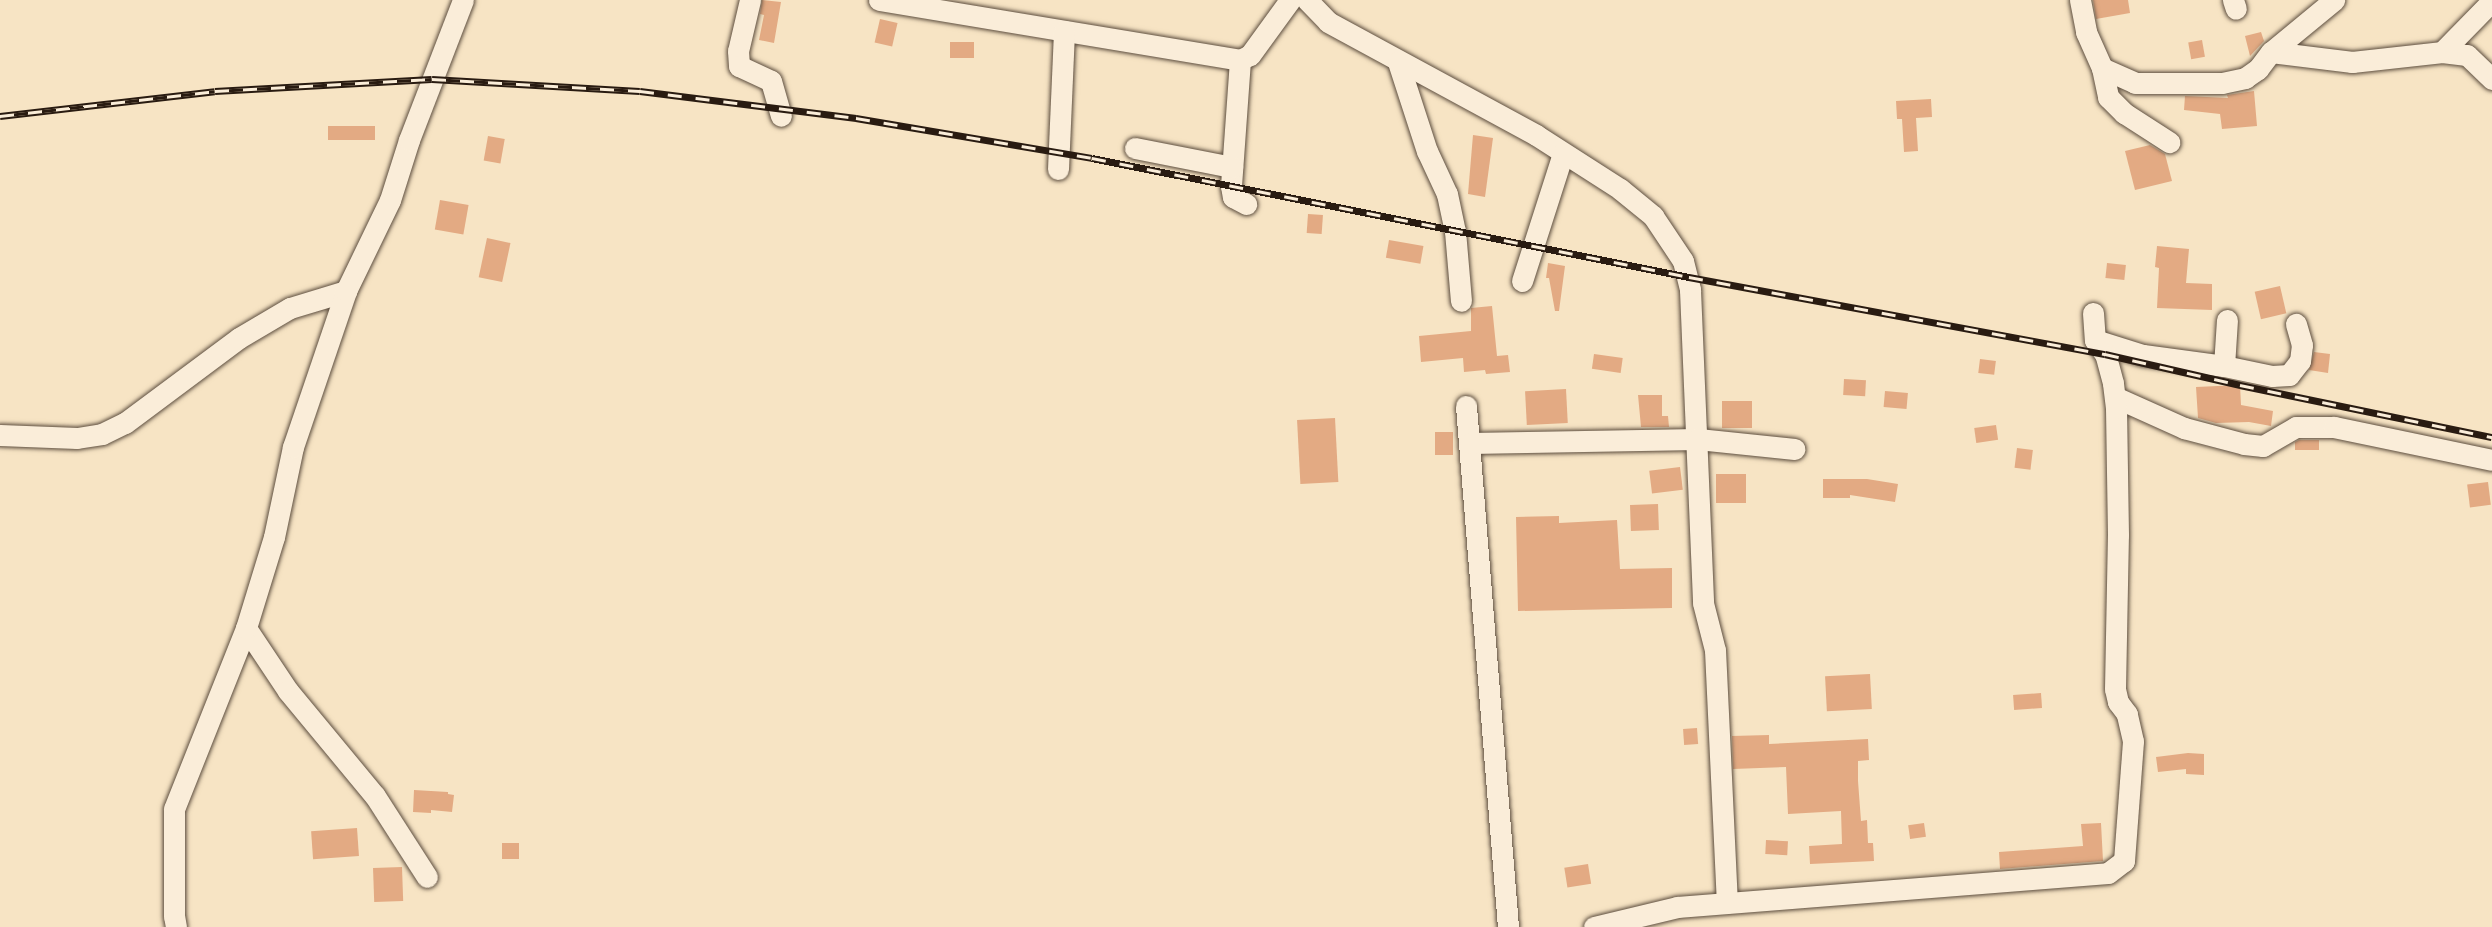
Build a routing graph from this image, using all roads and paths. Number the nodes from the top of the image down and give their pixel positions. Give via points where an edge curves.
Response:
1 (463, 0) edge
2 (750, 0) edge
3 (879, 0) edge
4 (1290, 0) edge
5 (1307, 0) edge
6 (2080, 0) edge
7 (2334, 0) edge
8 (2492, 1) edge
9 (1064, 31) junction
10 (2271, 52) junction
11 (2442, 52) junction
12 (1240, 60) junction
13 (1398, 62) junction
14 (2102, 68) junction
15 (2492, 79) edge
16 (781, 116) dead end
17 (2169, 142) dead end
18 (1135, 148) dead end
19 (1563, 153) junction
20 (1232, 167) junction
21 (1058, 169) dead end
22 (1246, 204) dead end
23 (1522, 281) dead end
24 (346, 291) junction
25 (1461, 301) dead end
26 (2093, 313) dead end
27 (2227, 320) dead end
28 (2296, 324) dead end
29 (2095, 340) junction
30 (2224, 366) junction
31 (2115, 397) junction
32 (1466, 406) dead end
33 (0, 435) edge
34 (1698, 439) junction
35 (1470, 442) junction
36 (1794, 449) dead end
37 (2492, 460) edge
38 (246, 628) junction
39 (427, 877) dead end
40 (1727, 903) junction
41 (176, 927) edge
42 (1508, 927) edge
43 (1594, 927) edge

1 - 24 street via 390,200
2 - 16 street via 738,66 771,81
3 - 9 street
4 - 12 street via 1250,55
5 - 13 street via 1328,22
6 - 14 street via 2086,32
7 - 10 street
8 - 11 street
9 - 12 street
9 - 21 street
10 - 11 street via 2352,62
10 - 14 street via 2245,78 2222,83 2135,83
11 - 15 street via 2467,55
12 - 20 street
13 - 19 street
13 - 25 street via 1427,151 1447,194 1455,231
14 - 17 street via 2108,97 2124,113
18 - 20 street
19 - 23 street
19 - 34 street via 1620,189 1653,216 1683,261 1690,290
20 - 22 street via 1231,192
24 - 33 street via 290,308 240,338 126,423 102,434 77,438
24 - 38 street via 293,447 274,537
26 - 29 street
27 - 30 street
28 - 30 street via 2302,345 2300,361 2289,375 2272,376
29 - 30 street via 2143,355
29 - 31 street via 2105,354
31 - 37 street via 2184,428 2244,444 2263,446 2296,427 2334,427
31 - 40 street via 2115,689 2127,714 2133,741 2124,861 2108,873
32 - 35 street
34 - 35 street
34 - 36 street
34 - 40 street via 1703,603 1715,650
35 - 42 street
38 - 39 street via 288,691 375,796
38 - 41 street via 174,809
40 - 43 street via 1677,907

